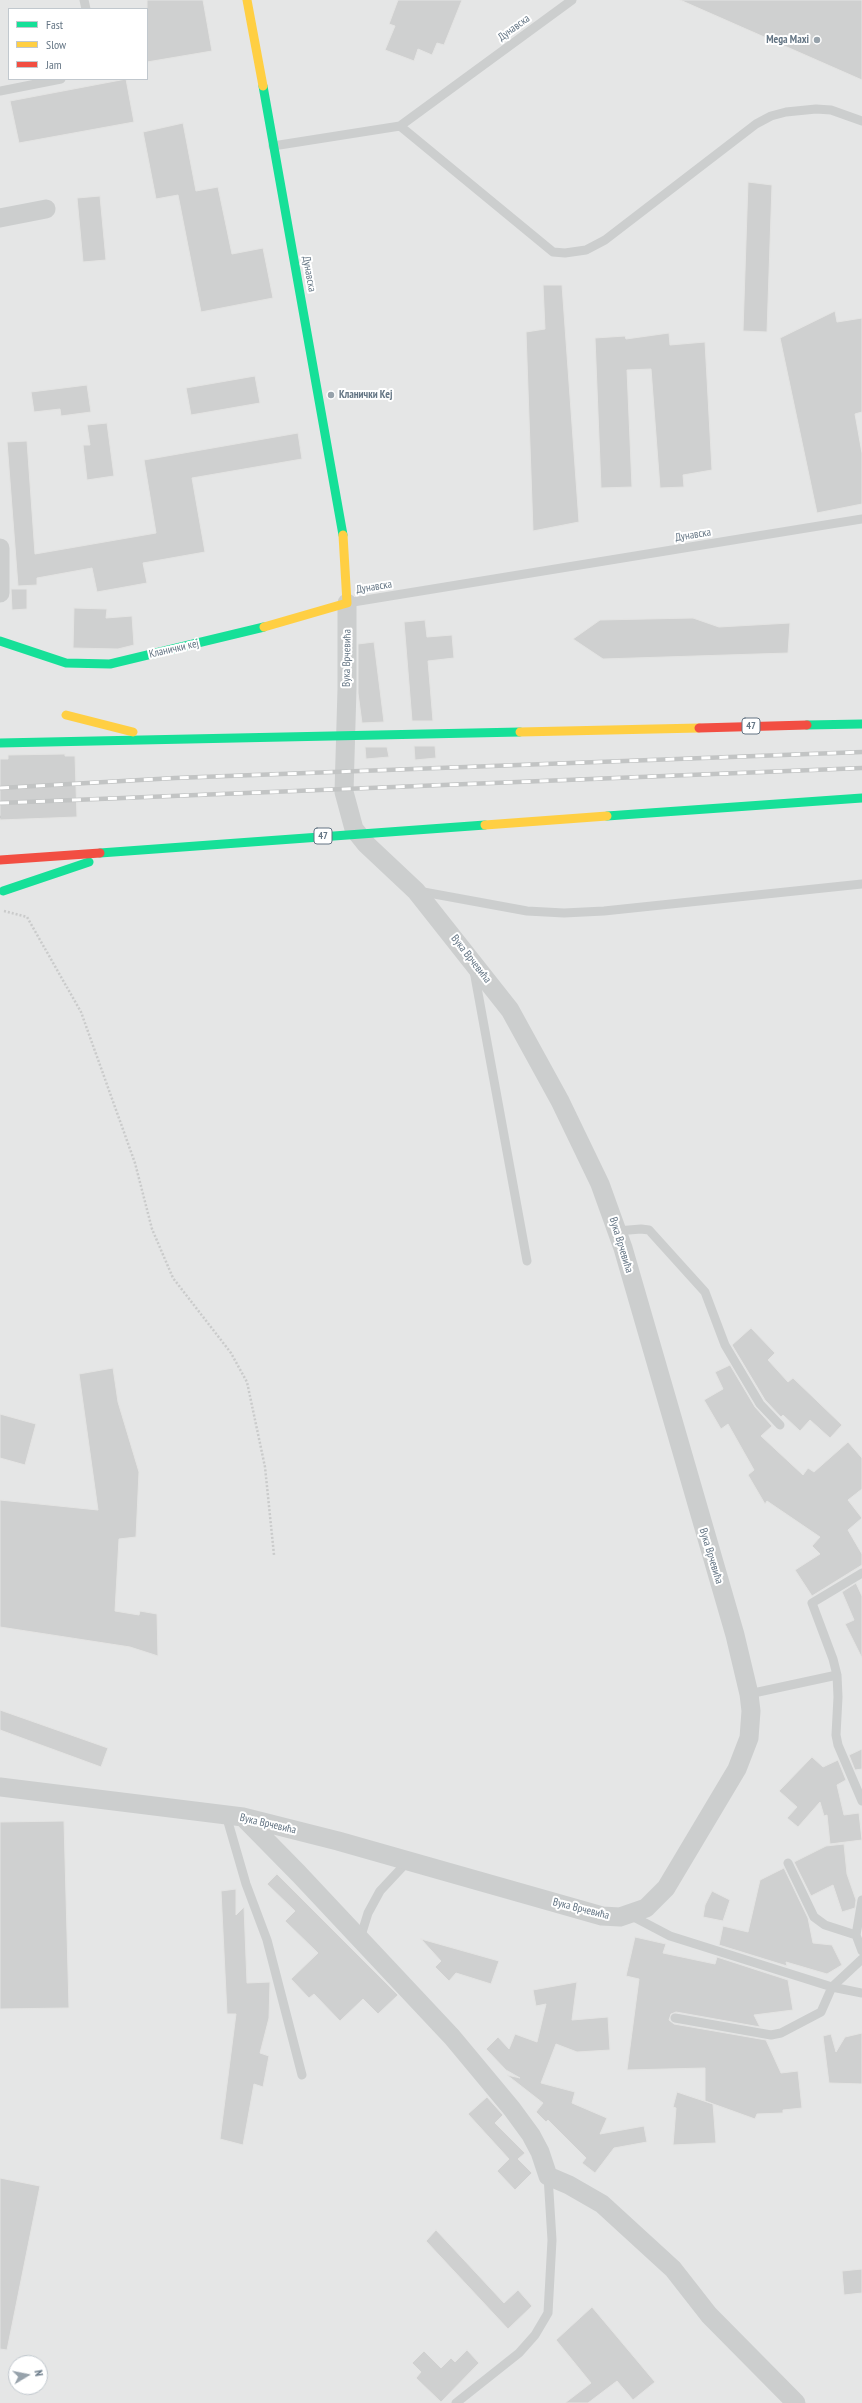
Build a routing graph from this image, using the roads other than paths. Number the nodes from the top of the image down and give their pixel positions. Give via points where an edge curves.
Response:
1 (247, 0) edge
2 (572, 0) edge
3 (55, 80) edge
4 (0, 91) edge
5 (862, 121) edge
6 (400, 126) junction
7 (273, 146) junction
8 (46, 209) dead end
9 (0, 218) edge
10 (862, 519) edge
11 (0, 548) edge
12 (0, 593) edge
13 (347, 603) junction
14 (0, 641) edge
15 (66, 715) dead end
16 (862, 724) edge
17 (154, 738) junction
18 (0, 743) edge
19 (862, 798) edge
20 (126, 850) junction
21 (0, 860) edge
22 (862, 884) edge
23 (416, 890) junction
24 (3, 891) dead end
25 (472, 959) junction
26 (617, 1231) junction
27 (527, 1261) dead end
28 (780, 1425) dead end
29 (862, 1572) edge
30 (837, 1676) junction
31 (749, 1694) junction
32 (0, 1787) edge
33 (862, 1801) edge
34 (235, 1816) junction
35 (408, 1861) junction
36 (788, 1863) dead end
37 (862, 1900) edge
38 (630, 1915) junction
39 (856, 1935) junction
40 (360, 1939) junction
41 (862, 1951) edge
42 (862, 1958) edge
43 (832, 1987) junction
44 (862, 1993) edge
45 (675, 2018) dead end
46 (302, 2075) dead end
47 (548, 2176) junction
48 (456, 2403) edge
49 (796, 2403) edge

1 - 7 main road, Дунавска
2 - 6 lane, Дунавска
3 - 4 lane
5 - 6 lane via 831,110 816,109 771,116 756,124 600,243 586,250 565,253 553,252
6 - 7 lane, Дунавска
7 - 13 main road, Дунавска via 343,534
8 - 9 street
10 - 13 lane, Дунавска
11 - 12 street
13 - 14 main road, Кланички кеј via 277,624 110,664 83,666 66,663
13 - 23 street, Вука Врчевића via 344,792 347,810 354,829 366,844
15 - 17 main road
16 - 17 main road, 47
17 - 18 main road, 47
19 - 20 main road, 47
20 - 21 main road, 47
20 - 24 main road
22 - 23 lane via 564,913 527,912
23 - 25 street, Вука Врчевића
25 - 26 street, Вука Врчевића via 510,1010 550,1083 587,1155
25 - 27 lane
26 - 28 lane via 649,1230 705,1292 725,1346 760,1404
26 - 31 street, Вука Врчевића via 735,1635
29 - 30 lane via 812,1603
30 - 31 lane
30 - 33 lane via 837,1740
31 - 38 street, Вука Врчевића via 749,1738 737,1769 666,1888 646,1908
32 - 34 street, Вука Врчевића
34 - 35 street, Вука Врчевића
34 - 40 street
34 - 46 lane via 246,1884 267,1940
35 - 38 street, Вука Врчевића via 602,1916
35 - 40 lane via 380,1891 368,1913
36 - 39 lane via 814,1917 825,1925
37 - 39 lane
38 - 43 lane via 670,1936
39 - 41 lane
40 - 47 street via 452,2037 512,2109 540,2152
42 - 43 lane
43 - 44 lane
43 - 45 lane via 821,2012 781,2033 771,2035
47 - 48 lane via 552,2240 548,2313 535,2335 519,2353
47 - 49 street via 602,2204 673,2269 709,2315

